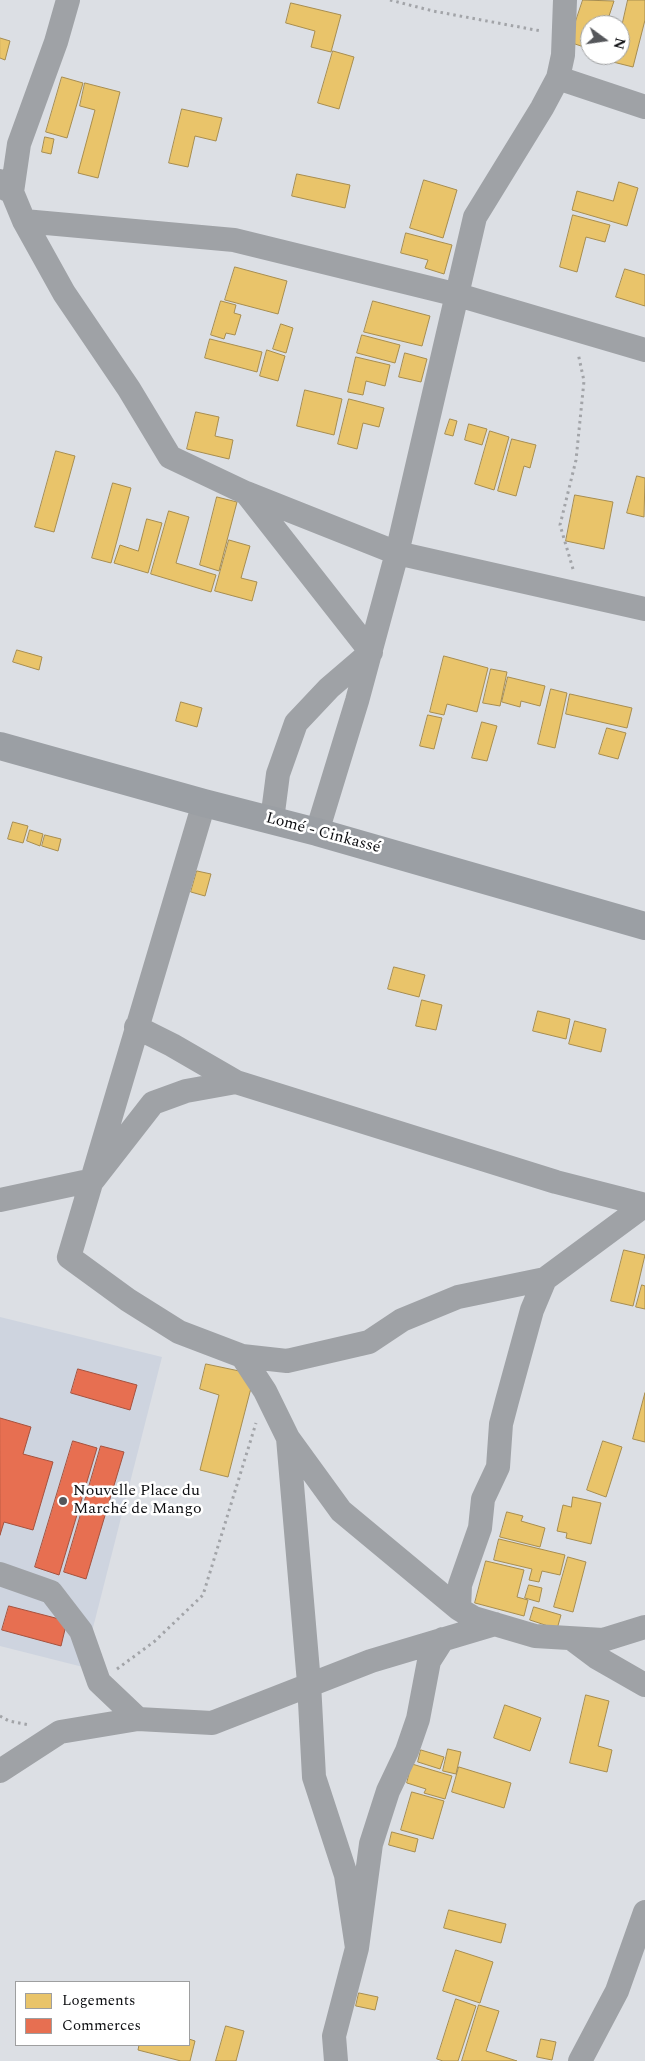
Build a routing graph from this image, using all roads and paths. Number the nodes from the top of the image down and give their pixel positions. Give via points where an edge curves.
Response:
1 (68, 0) edge
2 (390, 0) edge
3 (564, 0) edge
4 (564, 36) junction
5 (558, 78) junction
6 (645, 107) edge
7 (4, 186) edge
8 (24, 221) junction
9 (458, 295) junction
10 (574, 328) junction
11 (645, 350) edge
12 (246, 493) junction
13 (397, 553) junction
14 (587, 598) junction
15 (645, 609) edge
16 (370, 652) junction
17 (0, 746) edge
18 (204, 803) junction
19 (272, 820) junction
20 (317, 832) junction
21 (645, 926) edge
22 (136, 1027) junction
23 (236, 1082) junction
24 (93, 1180) junction
25 (0, 1200) edge
26 (645, 1205) edge
27 (545, 1279) junction
28 (242, 1356) junction
29 (265, 1391) junction
30 (288, 1438) junction
31 (0, 1574) edge
32 (459, 1609) junction
33 (495, 1624) junction
34 (645, 1627) edge
35 (443, 1639) junction
36 (572, 1639) junction
37 (99, 1682) junction
38 (309, 1683) junction
39 (645, 1685) edge
40 (138, 1719) junction
41 (0, 1771) edge
42 (645, 1912) edge
43 (357, 1948) junction
44 (645, 1971) edge
45 (617, 1991) junction
46 (336, 2061) edge
47 (580, 2061) edge

1 - 7 street
2 - 4 path
3 - 4 street
4 - 5 street
5 - 6 street
5 - 9 street via 475,217
7 - 8 street
8 - 9 street via 234,240
8 - 12 street via 64,293 170,457
9 - 10 street
9 - 13 street
10 - 11 street
10 - 14 path via 584,381 576,460 560,525 570,564
12 - 13 street
12 - 16 street
13 - 14 street
13 - 16 street
14 - 15 street
16 - 19 street via 329,688 296,724 278,774
16 - 20 street
17 - 18 highway, Lomé - Cinkassé
18 - 19 highway, Lomé - Cinkassé
18 - 22 street
19 - 20 highway, Lomé - Cinkassé
20 - 21 highway, Lomé - Cinkassé
22 - 23 street
22 - 24 street
23 - 24 street via 186,1091 153,1104
23 - 26 street via 556,1182
24 - 25 street
24 - 28 street via 70,1257 128,1300 179,1332
26 - 27 street
27 - 28 street via 458,1297 402,1320 369,1342 334,1352 287,1361
27 - 32 street via 532,1310 501,1424 498,1467 483,1498 480,1528 460,1585
28 - 29 street
29 - 30 street
29 - 37 path via 203,1595 155,1641
30 - 32 street via 341,1511
30 - 38 street
31 - 37 street via 51,1592 81,1631
32 - 33 street via 474,1618
33 - 35 street
33 - 36 street via 535,1636
34 - 36 street via 604,1640
35 - 38 street
35 - 43 street via 429,1661 418,1719 388,1791 371,1844
36 - 39 street
37 - 40 street
38 - 40 street via 212,1723
38 - 43 street via 314,1778 346,1875
40 - 41 street via 60,1732
42 - 45 street
43 - 46 street via 334,2036
44 - 45 street
45 - 47 street

